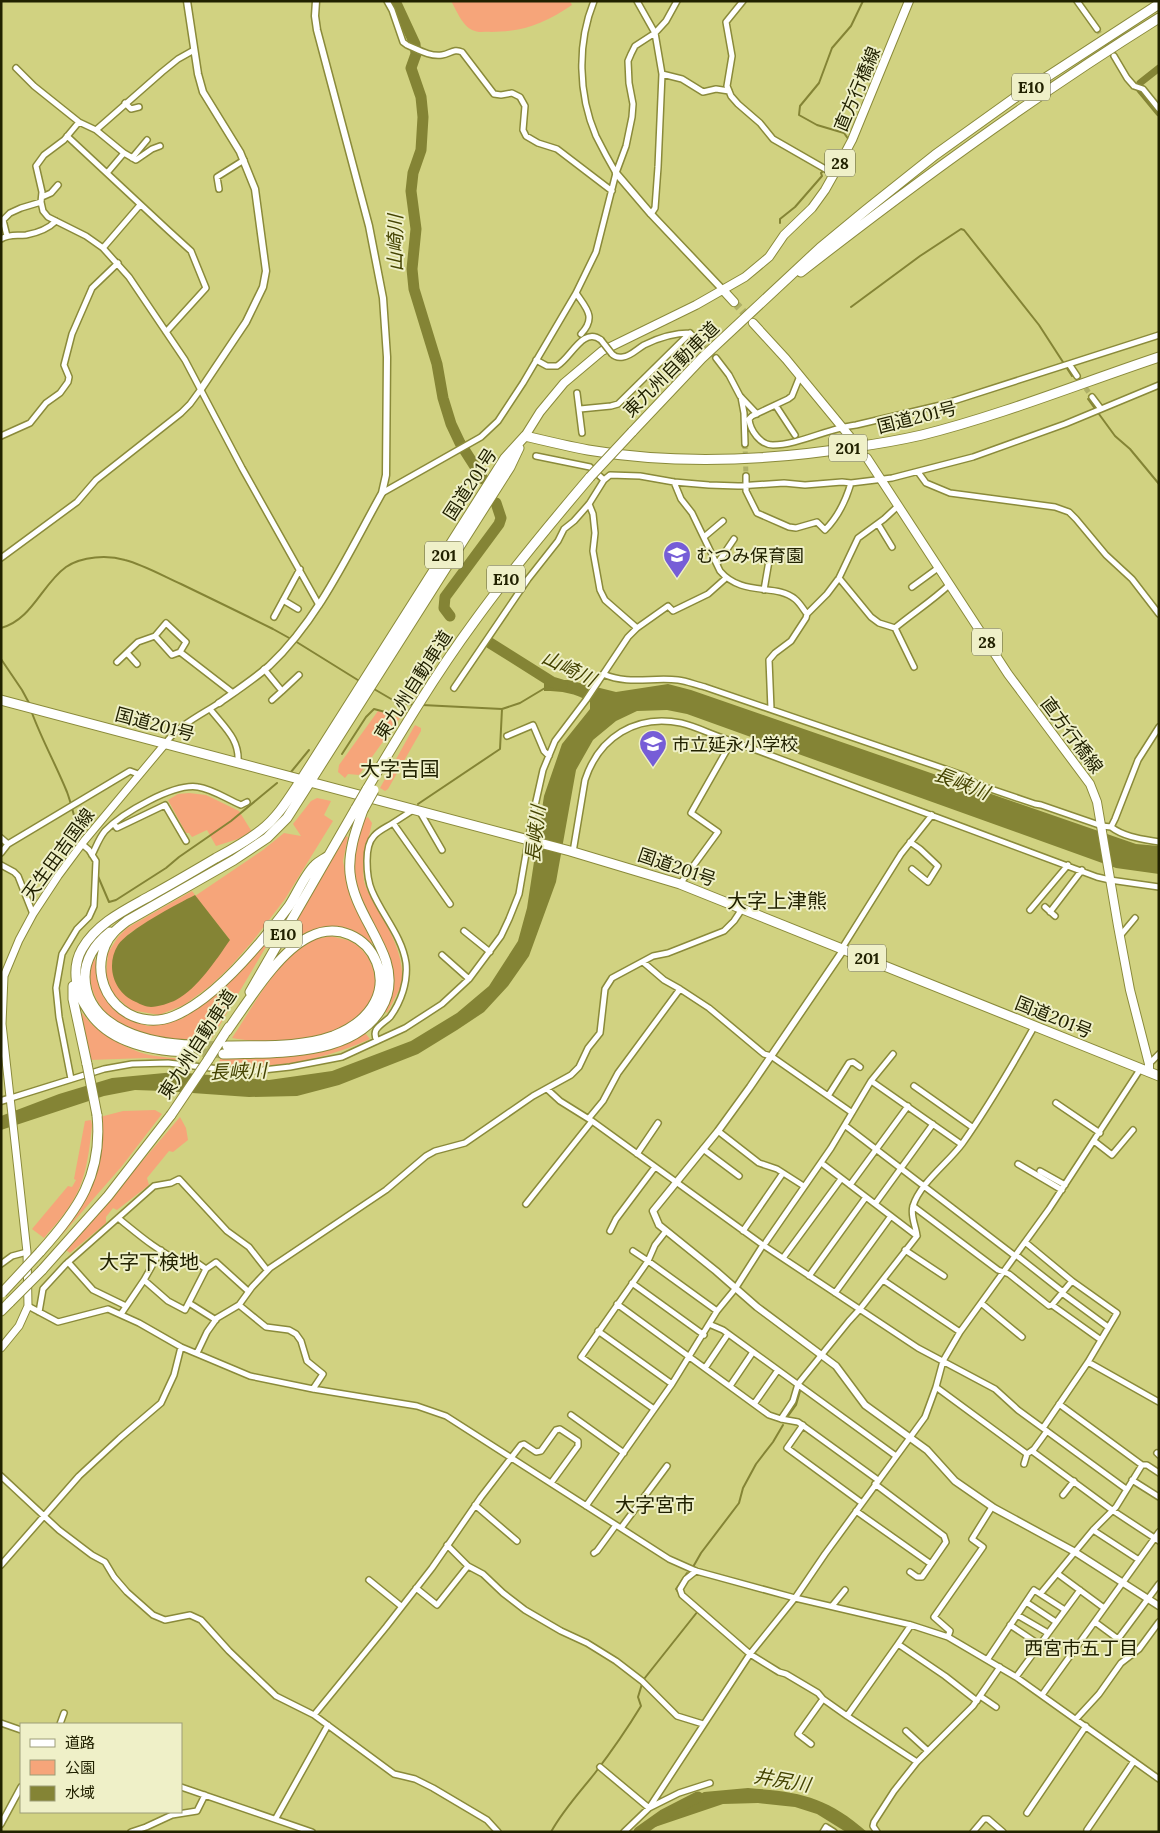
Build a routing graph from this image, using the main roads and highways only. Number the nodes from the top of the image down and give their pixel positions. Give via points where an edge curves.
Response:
1 (909, 1) edge
2 (1159, 4) edge
3 (1159, 18) edge
4 (723, 290) junction
5 (734, 302) tunnel mouth
6 (760, 305) junction
7 (753, 323) tunnel mouth
8 (1159, 356) edge
9 (525, 436) junction
10 (851, 438) tunnel mouth
11 (867, 458) tunnel mouth
12 (363, 691) junction
13 (1, 700) edge
14 (165, 744) junction
15 (301, 780) junction
16 (310, 782) junction
17 (359, 809) junction
18 (328, 856) junction
19 (126, 921) junction
20 (77, 960) junction
21 (3, 976) edge
22 (227, 1031) junction
23 (1146, 1068) junction
24 (1159, 1076) edge
25 (2, 1294) edge
26 (1, 1311) edge
27 (1, 1348) edge

1 - 4 main road, 直方行橋線 / 28 via 852,140 825,190 812,208 784,235 769,257
2 - 6 highway, 東九州自動車道 / E10 via 1016,97 928,161 820,248
3 - 6 highway, 東九州自動車道 / E10 via 1016,111
4 - 5 main road
4 - 9 main road, 直方行橋線 / 28 via 602,351 564,384
6 - 17 highway, 東九州自動車道 / E10, bridge via 702,358 590,477 505,580 430,688
7 - 10 main road
8 - 9 highway, 国道201号 / 201 via 922,435 794,456 687,459 638,456 589,450
9 - 12 highway, 国道201号 / 201 via 510,467
11 - 23 main road, 直方行橋線 / 28 via 1013,681 1087,778 1098,802
12 - 15 highway, 国道201号 / 201
12 - 16 highway, 国道201号 / 201
13 - 14 highway, 国道201号 / 201
14 - 15 highway, 国道201号 / 201
14 - 21 main road, 天生田吉国線 via 58,876 33,914
15 - 16 highway, 国道201号 / 201
15 - 20 highway via 280,811 262,830 111,919 86,942
16 - 19 highway via 287,818 268,838
16 - 23 highway, 国道201号 / 201 via 572,851 680,884 1034,1027
17 - 18 highway, 東九州自動車道 / E10
17 - 22 highway via 350,873 359,904 387,964 389,979 384,1003 370,1023 334,1044 278,1052 225,1050 324,1038 358,1023 373,1007 380,988 378,964 368,947 337,932 317,933 299,943 278,962
18 - 19 highway via 314,865 290,905 220,985 188,1009 162,1020 127,1013 116,1006 105,986 101,958 115,930
18 - 22 highway, 東九州自動車道 / E10
19 - 20 highway via 98,942 88,958 86,986 94,1007 114,1025 141,1038 191,1049 168,1051 129,1042 97,1022 79,995
20 - 25 highway, bridge via 74,999 97,1115 98,1144 93,1172 73,1212
21 - 27 main road, 天生田吉国線 via 2,1024 27,1252 28,1306 19,1326
22 - 26 highway, 東九州自動車道 / E10, bridge via 171,1115 108,1196
23 - 24 highway, 国道201号 / 201

